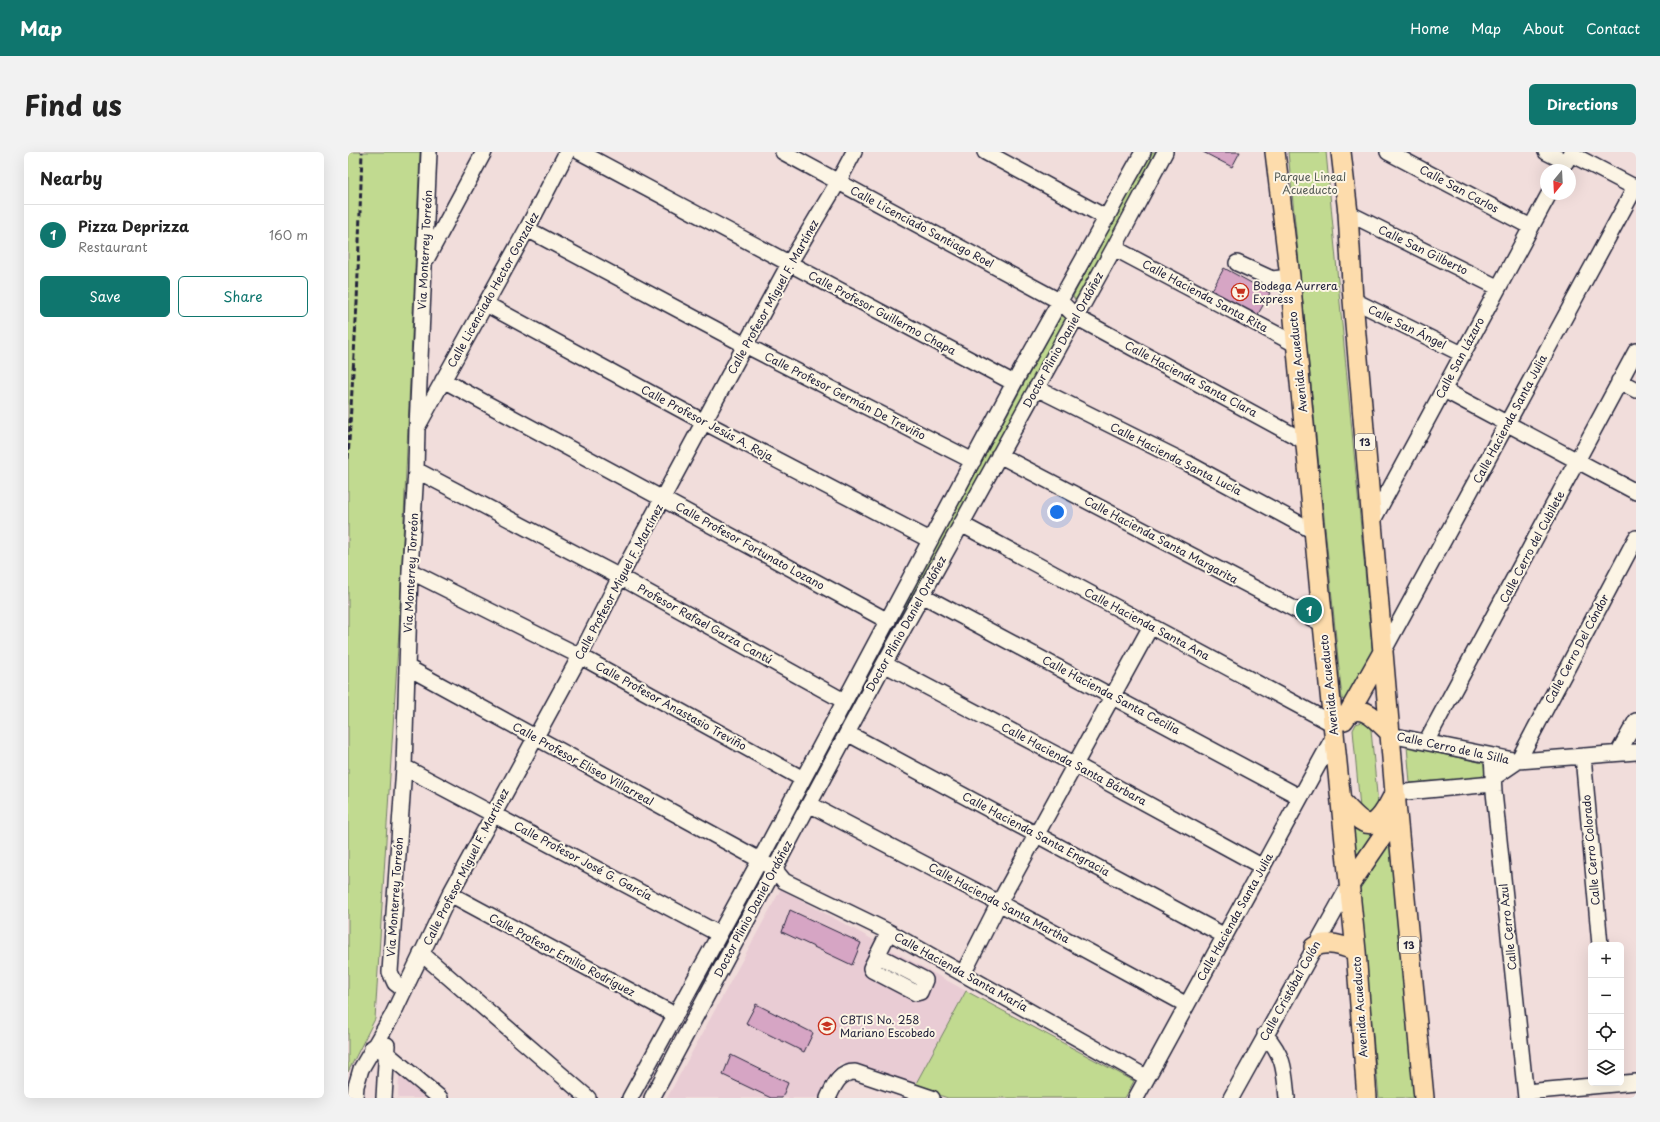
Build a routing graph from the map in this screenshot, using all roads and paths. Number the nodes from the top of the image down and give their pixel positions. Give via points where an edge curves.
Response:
1 (429, 152) edge
2 (484, 152) edge
3 (567, 152) edge
4 (580, 152) edge
5 (783, 152) edge
6 (854, 152) edge
7 (985, 152) edge
8 (1142, 152) edge
9 (1165, 152) edge
10 (1276, 152) edge
11 (1341, 152) edge
12 (1388, 152) edge
13 (1546, 152) edge
14 (1568, 160) edge
15 (838, 182) junction
16 (1636, 187) edge
17 (1546, 200) edge
18 (1348, 213) junction
19 (1107, 218) junction
20 (1531, 227) junction
21 (527, 229) junction
22 (1114, 248) junction
23 (425, 263) junction
24 (1237, 263) dead end
25 (789, 264) junction
26 (1290, 277) junction
27 (1497, 287) junction
28 (1353, 300) junction
29 (1060, 302) junction
30 (486, 304) junction
31 (1076, 317) junction
32 (745, 345) junction
33 (1297, 345) junction
34 (1636, 350) edge
35 (1462, 354) junction
36 (443, 380) junction
37 (1619, 381) junction
38 (1014, 383) junction
39 (1036, 388) junction
40 (1444, 390) junction
41 (1636, 390) edge
42 (704, 422) junction
43 (1508, 425) junction
44 (417, 428) junction
45 (1306, 442) junction
46 (999, 455) junction
47 (1578, 461) junction
48 (973, 462) junction
49 (416, 470) junction
50 (1636, 492) edge
51 (662, 499) junction
52 (1372, 522) junction
53 (961, 524) junction
54 (1315, 532) junction
55 (1636, 538) edge
56 (930, 540) junction
57 (410, 571) junction
58 (620, 577) junction
59 (922, 595) junction
60 (888, 621) junction
61 (1323, 624) junction
62 (1151, 626) junction
63 (1383, 652) junction
64 (580, 656) junction
65 (884, 664) junction
66 (407, 667) junction
67 (1113, 696) junction
68 (844, 701) junction
69 (1636, 721) edge
70 (1338, 724) junction
71 (847, 733) junction
72 (1390, 734) junction
73 (534, 738) junction
74 (1426, 742) junction
75 (1636, 752) edge
76 (1618, 753) junction
77 (1492, 756) junction
78 (1583, 756) junction
79 (1518, 761) junction
80 (1074, 764) junction
81 (404, 767) junction
82 (803, 779) junction
83 (1493, 781) junction
84 (1395, 793) junction
85 (1300, 797) junction
86 (1342, 802) junction
87 (810, 804) junction
88 (493, 813) junction
89 (1397, 816) junction
90 (1037, 834) junction
91 (760, 860) junction
92 (1263, 867) junction
93 (775, 870) junction
94 (1350, 884) junction
95 (450, 894) junction
96 (999, 903) junction
97 (889, 932) junction
98 (719, 934) junction
99 (1225, 936) junction
100 (1600, 942) edge
101 (1314, 947) junction
102 (1356, 951) junction
103 (421, 953) junction
104 (877, 955) dead end
105 (963, 974) junction
106 (403, 989) junction
107 (1187, 1004) junction
108 (675, 1016) junction
109 (1265, 1034) junction
110 (379, 1050) junction
111 (1146, 1077) junction
112 (1636, 1082) edge
113 (1624, 1083) edge
114 (1597, 1086) edge
115 (1526, 1095) edge
116 (355, 1098) edge
117 (384, 1098) edge
118 (440, 1098) edge
119 (588, 1098) edge
120 (630, 1098) edge
121 (652, 1098) edge
122 (828, 1098) edge
123 (932, 1098) edge
124 (1136, 1098) edge
125 (1231, 1098) edge
126 (1287, 1098) edge
127 (1367, 1098) edge
128 (1424, 1098) edge

1 - 23 street, Via Monterrey Torreón
2 - 23 street
3 - 21 street, Calle Licenciado Hector Gonzalez
4 - 25 street, Calle Profesor Guillermo Chapa
5 - 15 street, Calle Licenciado Santiago Roel
6 - 15 street, Calle Profesor Miguel F. Martínez
7 - 19 street
8 - 19 street, Doctor Plinio Daniel Ordóñez
9 - 22 street, Doctor Plinio Daniel Ordóñez
10 - 26 main road, Avenida Acueducto
11 - 18 main road, 13
12 - 20 street, Calle San Carlos
13 - 14 street
14 - 16 street
15 - 25 street, Calle Profesor Miguel F. Martínez
15 - 29 street, Calle Licenciado Santiago Roel
16 - 43 street, Calle Hacienda Santa Julia
17 - 20 street, Calle San Lázaro
18 - 27 street, Calle San Gilberto
18 - 28 main road, 13
19 - 29 street, Doctor Plinio Daniel Ordóñez
20 - 27 street, Calle San Lázaro
21 - 30 street, Calle Licenciado Hector Gonzalez
21 - 32 street, Calle Profesor Germán De Treviño
22 - 31 street, Doctor Plinio Daniel Ordóñez
22 - 33 street, Calle Hacienda Santa Rita
23 - 44 street, Via Monterrey Torreón
24 - 26 street via 1272,279
25 - 32 street, Calle Profesor Miguel F. Martínez
25 - 38 street, Calle Profesor Guillermo Chapa
26 - 33 main road, Avenida Acueducto
27 - 35 street, Calle San Lázaro
28 - 35 street, Calle San Ángel
28 - 52 main road, 13
29 - 31 street, Calle Licenciado Santiago Roel
29 - 38 street, Doctor Plinio Daniel Ordóñez
30 - 36 street, Calle Licenciado Hector Gonzalez
30 - 42 street, Calle Profesor Jesús A. Roja
31 - 39 street, Doctor Plinio Daniel Ordóñez
31 - 45 street, Calle Hacienda Santa Clara
32 - 42 street, Calle Profesor Miguel F. Martínez
32 - 48 street, Calle Profesor Germán De Treviño
33 - 45 main road, Avenida Acueducto
34 - 37 street, Calle Cerro del Cubilete
35 - 40 street, Calle San Lázaro
36 - 44 street, Calle Licenciado Hector Gonzalez
36 - 51 street, Calle Profesor Fortunato Lozano
37 - 41 street
37 - 47 street, Calle Cerro del Cubilete
38 - 48 street, Doctor Plinio Daniel Ordóñez
39 - 46 street, Doctor Plinio Daniel Ordóñez
39 - 54 street, Calle Hacienda Santa Lucía via 1189,464
40 - 43 street
40 - 52 street, Calle San Lázaro
42 - 51 street, Calle Profesor Miguel F. Martínez
42 - 56 street, Calle Profesor Jesús A. Roja
43 - 47 street
43 - 63 street, Calle Hacienda Santa Julia
44 - 49 street, Via Monterrey Torreón
45 - 54 main road, Avenida Acueducto
46 - 53 street, Doctor Plinio Daniel Ordóñez
46 - 61 street, Calle Hacienda Santa Margarita
47 - 50 street
47 - 74 street, Calle Cerro del Cubilete
48 - 56 street, Doctor Plinio Daniel Ordóñez
49 - 57 street, Via Monterrey Torreón
49 - 58 street, Profesor Rafael Garza Cantú
51 - 58 street, Calle Profesor Miguel F. Martínez
51 - 60 street, Calle Profesor Fortunato Lozano
52 - 63 main road, 13
53 - 59 street, Doctor Plinio Daniel Ordóñez
53 - 62 street, Calle Hacienda Santa Ana
54 - 61 main road, Avenida Acueducto
55 - 79 street, Calle Cerro Del Cóndor
56 - 60 street, Doctor Plinio Daniel Ordóñez
57 - 64 street, Calle Profesor Anastasio Treviño
57 - 66 street, Via Monterrey Torreón
58 - 64 street, Calle Profesor Miguel F. Martínez
58 - 68 street, Profesor Rafael Garza Cantú
59 - 65 street, Doctor Plinio Daniel Ordóñez
59 - 67 street, Calle Hacienda Santa Cecilia
60 - 68 street, Doctor Plinio Daniel Ordóñez
61 - 70 main road, Avenida Acueducto
62 - 67 street
62 - 70 street, Calle Hacienda Santa Ana
63 - 70 main road
63 - 72 main road, 13
64 - 73 street, Calle Profesor Miguel F. Martínez
64 - 82 street, Calle Profesor Anastasio Treviño
65 - 71 street, Doctor Plinio Daniel Ordóñez
65 - 80 street, Calle Hacienda Santa Bárbara
66 - 73 street, Calle Profesor Eliseo Villarreal
66 - 81 street, Via Monterrey Torreón
67 - 80 street
67 - 85 street, Calle Hacienda Santa Cecilia
68 - 82 street, Doctor Plinio Daniel Ordóñez
69 - 76 street
70 - 72 main road via 1355,710 1362,711 1371,715
70 - 85 street, Calle Hacienda Santa Julia
70 - 86 main road, Avenida Acueducto
71 - 87 street, Doctor Plinio Daniel Ordóñez
71 - 90 street, Calle Hacienda Santa Engracia
72 - 74 street, Calle Cerro de la Silla
72 - 84 main road, 13
73 - 88 street, Calle Profesor Miguel F. Martínez
73 - 91 street, Calle Profesor Eliseo Villarreal
74 - 77 street, Calle Cerro de la Silla
75 - 76 street, Calle Cerro de la Silla
76 - 78 street, Calle Cerro de la Silla
77 - 79 street, Calle Cerro de la Silla
77 - 83 street, Calle Cerro Azul
78 - 79 street, Calle Cerro de la Silla
78 - 100 street, Calle Cerro Colorado
79 - 83 street
80 - 90 street
80 - 92 street, Calle Hacienda Santa Bárbara
81 - 88 street, Calle Profesor José G. García
81 - 106 street, Via Monterrey Torreón via 390,972 395,983
82 - 91 street, Doctor Plinio Daniel Ordóñez
83 - 84 street
83 - 115 street, Calle Cerro Azul
84 - 86 main road via 1379,819 1368,823 1359,821
84 - 89 main road, 13
85 - 92 street, Calle Hacienda Santa Julia
86 - 94 main road, Avenida Acueducto
87 - 93 street, Doctor Plinio Daniel Ordóñez
87 - 96 street, Calle Hacienda Santa Martha
88 - 95 street, Calle Profesor Miguel F. Martínez
88 - 98 street, Calle Profesor José G. García
89 - 94 main road
89 - 128 main road, 13
90 - 96 street
90 - 99 street, Calle Hacienda Santa Engracia
91 - 93 street, Calle Profesor Eliseo Villarreal
91 - 98 street, Doctor Plinio Daniel Ordóñez
92 - 99 street, Calle Hacienda Santa Julia
93 - 97 street, Calle Hacienda Santa María via 784,880
93 - 121 street, Doctor Plinio Daniel Ordóñez
94 - 101 street, Calle Cristóbal Colón
94 - 102 main road, Avenida Acueducto
95 - 103 street, Calle Profesor Miguel F. Martínez
95 - 108 street, Calle Profesor Emilio Rodríguez
96 - 105 street
96 - 107 street, Calle Hacienda Santa Martha
97 - 104 street
97 - 105 street, Calle Hacienda Santa María
98 - 108 street, Doctor Plinio Daniel Ordóñez
99 - 107 street, Calle Hacienda Santa Julia
101 - 102 main road via 1332,944
101 - 109 street, Calle Cristóbal Colón
102 - 127 main road, Avenida Acueducto
103 - 106 street, Calle Profesor Miguel F. Martínez
103 - 119 street
105 - 111 street, Calle Hacienda Santa María
106 - 110 street, Calle Profesor Miguel F. Martínez
107 - 111 street, Calle Hacienda Santa Julia
108 - 120 street, Doctor Plinio Daniel Ordóñez
109 - 125 street, Calle Cristóbal Colón
109 - 126 street via 1277,1048 1284,1067
110 - 116 street, Calle Profesor Miguel F. Martínez via 361,1069
110 - 117 street
110 - 118 street
111 - 124 street, Calle Hacienda Santa Julia
112 - 113 street
114 - 115 street
122 - 123 street via 836,1080 845,1074 855,1072

